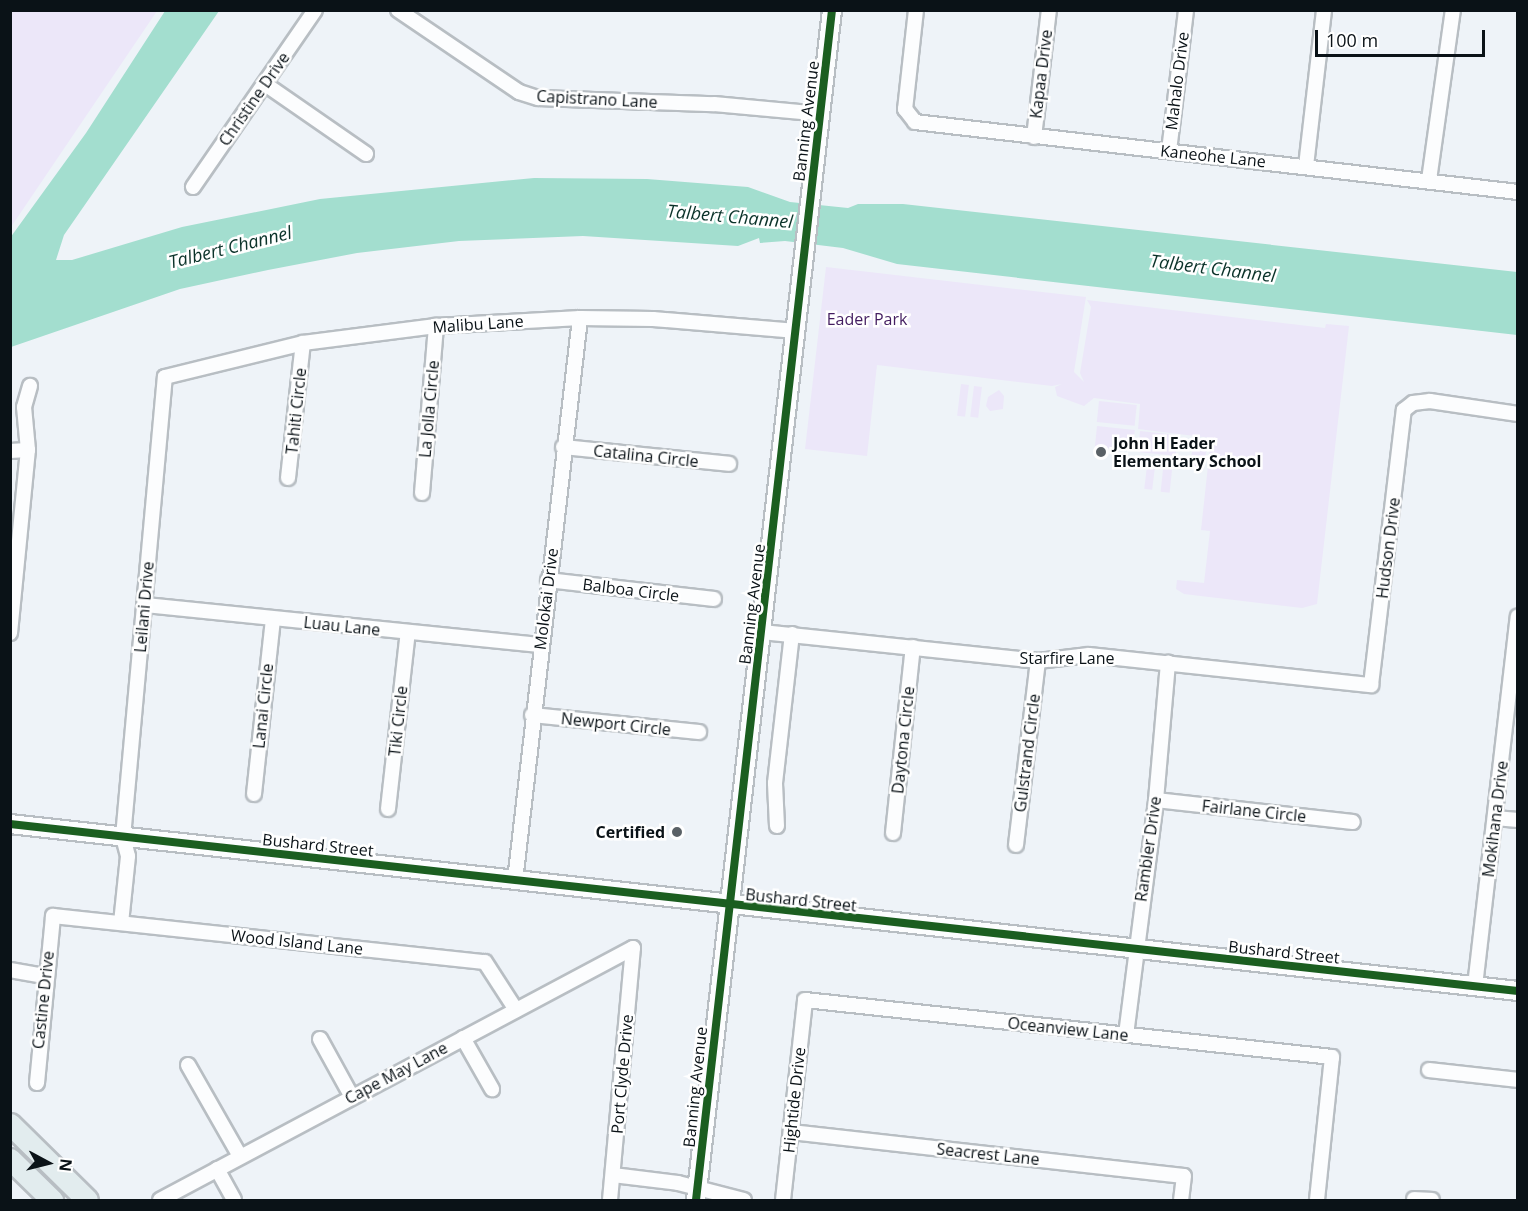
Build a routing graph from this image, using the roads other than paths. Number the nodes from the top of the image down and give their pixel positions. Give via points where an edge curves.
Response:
1 (315, 10) edge
2 (398, 10) edge
3 (832, 10) edge
4 (916, 10) edge
5 (1049, 10) edge
6 (1186, 10) edge
7 (1324, 10) edge
8 (1453, 10) edge
9 (265, 84) junction
10 (821, 114) junction
11 (1034, 137) junction
12 (1169, 151) junction
13 (366, 154) dead end
14 (1306, 166) junction
15 (1429, 180) junction
16 (193, 187) dead end
17 (1518, 192) edge
18 (580, 318) junction
19 (436, 326) junction
20 (796, 331) junction
21 (303, 343) junction
22 (165, 377) joint
23 (30, 386) dead end
24 (1518, 414) edge
25 (563, 447) junction
26 (28, 450) junction
27 (10, 451) edge
28 (729, 464) dead end
29 (288, 478) dead end
30 (422, 493) dead end
31 (548, 580) junction
32 (714, 599) dead end
33 (145, 605) junction
34 (1518, 616) edge
35 (273, 619) junction
36 (408, 632) junction
37 (762, 632) junction
38 (10, 633) edge
39 (792, 634) junction
40 (540, 645) junction
41 (913, 647) junction
42 (1038, 661) junction
43 (1168, 663) junction
44 (1371, 685) joint
45 (532, 716) junction
46 (699, 732) dead end
47 (254, 794) dead end
48 (1156, 800) junction
49 (388, 809) dead end
50 (1495, 818) junction
51 (1518, 820) edge
52 (1353, 822) dead end
53 (10, 824) edge
54 (777, 826) dead end
55 (893, 833) dead end
56 (123, 837) junction
57 (1016, 845) dead end
58 (515, 881) junction
59 (730, 905) junction
60 (53, 916) joint
61 (120, 923) junction
62 (633, 948) joint
63 (1134, 949) junction
64 (10, 970) edge
65 (45, 976) junction
66 (1475, 986) junction
67 (1518, 991) edge
68 (805, 1000) joint
69 (516, 1010) junction
70 (1126, 1035) junction
71 (463, 1038) junction
72 (320, 1039) dead end
73 (188, 1065) dead end
74 (1429, 1070) dead end
75 (1518, 1080) edge
76 (37, 1083) dead end
77 (492, 1089) dead end
78 (352, 1097) junction
79 (10, 1124) edge
80 (791, 1132) junction
81 (240, 1156) junction
82 (10, 1159) edge
83 (217, 1169) junction
84 (613, 1175) junction
85 (697, 1195) edge
86 (1414, 1198) dead end
87 (52, 1200) edge
88 (87, 1200) edge
89 (160, 1200) edge
90 (234, 1200) edge
91 (610, 1200) edge
92 (744, 1200) edge
93 (783, 1200) edge
94 (1181, 1200) edge
95 (1317, 1200) edge
96 (1432, 1200) edge

1 - 9 street, Christine Drive
2 - 10 street, Capistrano Lane via 519,92 538,98 714,104
3 - 10 street, Banning Avenue
4 - 11 street, Kaneohe Lane via 905,109 909,118 915,122
5 - 11 street, Kapaa Drive
6 - 12 street, Mahalo Drive
7 - 14 street
8 - 15 street
9 - 13 street
9 - 16 street, Christine Drive
10 - 20 street, Banning Avenue
11 - 12 street, Kaneohe Lane
12 - 14 street, Kaneohe Lane
14 - 15 street, Kaneohe Lane
15 - 17 street, Kaneohe Lane
18 - 19 street, Malibu Lane
18 - 20 street, Malibu Lane via 653,319
18 - 25 street, Molokai Drive
19 - 21 street, Malibu Lane
19 - 30 street, La Jolla Circle
20 - 37 street, Banning Avenue
21 - 22 street, Malibu Lane
21 - 29 street, Tahiti Circle
22 - 33 street, Leilani Drive
23 - 26 street via 24,407
24 - 44 street, Hudson Drive via 1430,401 1404,410
25 - 28 street, Catalina Circle
25 - 31 street, Molokai Drive
26 - 27 street
26 - 38 street
31 - 32 street, Balboa Circle
31 - 40 street, Molokai Drive
33 - 35 street, Luau Lane
33 - 56 street, Leilani Drive
34 - 50 street, Mokihana Drive
35 - 36 street, Luau Lane
35 - 47 street, Lanai Circle
36 - 40 street, Luau Lane
36 - 49 street, Tiki Circle
37 - 39 street, Starfire Lane
37 - 59 street, Banning Avenue
39 - 41 street, Starfire Lane
39 - 54 street via 775,783
40 - 45 street, Molokai Drive
41 - 42 street, Starfire Lane
41 - 55 street, Daytona Circle
42 - 43 street, Starfire Lane via 1089,655
42 - 57 street, Gulstrand Circle
43 - 44 street, Starfire Lane
43 - 48 street, Rambler Drive
45 - 46 street, Newport Circle
45 - 58 street, Molokai Drive
48 - 52 street, Fairlane Circle
48 - 63 street, Rambler Drive
50 - 51 street
50 - 66 street, Mokihana Drive
53 - 56 street, Bushard Street
56 - 58 street, Bushard Street
56 - 61 street, Leilani Drive via 128,856
58 - 59 street, Bushard Street
59 - 63 street, Bushard Street
59 - 85 street, Banning Avenue
60 - 61 street, Wood Island Lane
60 - 65 street, Castine Drive
61 - 69 street, Wood Island Lane via 485,963
62 - 69 street, Cape May Lane
62 - 84 street, Port Clyde Drive
63 - 66 street, Bushard Street
63 - 70 street, Rambler Drive
64 - 65 street
65 - 76 street, Castine Drive
66 - 67 street, Bushard Street
68 - 70 street, Oceanview Lane
68 - 80 street, Hightide Drive
69 - 71 street, Cape May Lane
70 - 95 street, Oceanview Lane via 1332,1057
71 - 77 street
71 - 78 street, Cape May Lane
72 - 78 street
73 - 81 street
74 - 75 street
78 - 81 street, Cape May Lane
79 - 88 main road
80 - 93 street, Hightide Drive
80 - 94 street, Seacrest Lane via 1184,1176
81 - 83 street, Cape May Lane
82 - 87 main road
83 - 89 street, Cape May Lane
83 - 90 street
84 - 85 street via 678,1183
84 - 91 street, Port Clyde Drive
85 - 92 street
86 - 96 street

